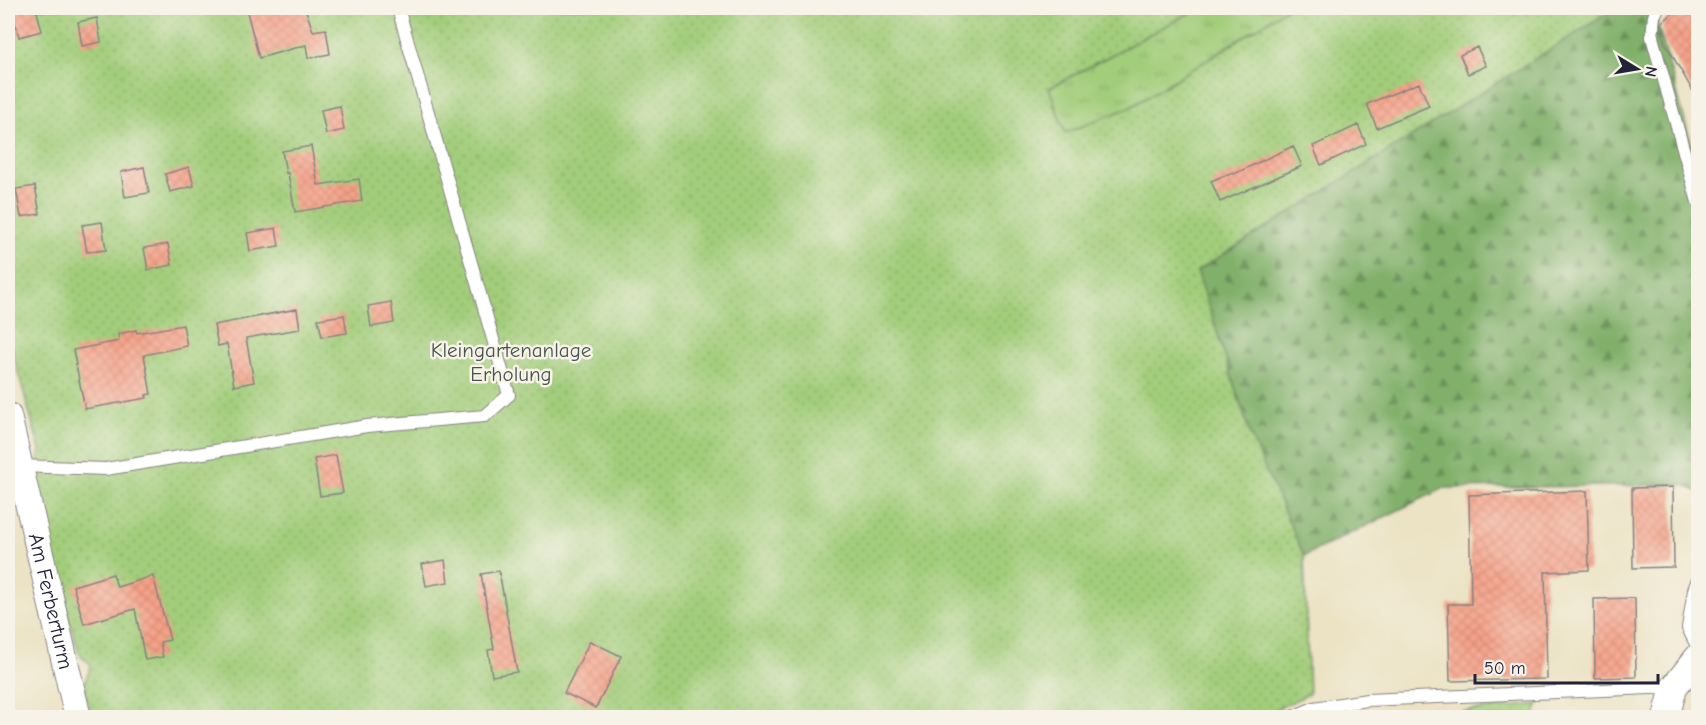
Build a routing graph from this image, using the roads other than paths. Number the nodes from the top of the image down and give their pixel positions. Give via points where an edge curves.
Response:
1 (398, 8) edge
2 (1658, 8) edge
3 (1698, 202) edge
4 (8, 416) edge
5 (19, 466) junction
6 (1698, 579) edge
7 (1698, 648) edge
8 (1698, 657) edge
9 (1674, 687) junction
10 (78, 717) edge
11 (1290, 717) edge
12 (1666, 717) edge

1 - 5 lane via 509,395 485,416 367,426 106,469
2 - 3 lane via 1652,37
4 - 5 street, Am Ferberturm
5 - 10 street, Am Ferberturm
6 - 7 lane via 1688,628
8 - 9 street
9 - 11 lane via 1367,700 1314,708
9 - 12 street

